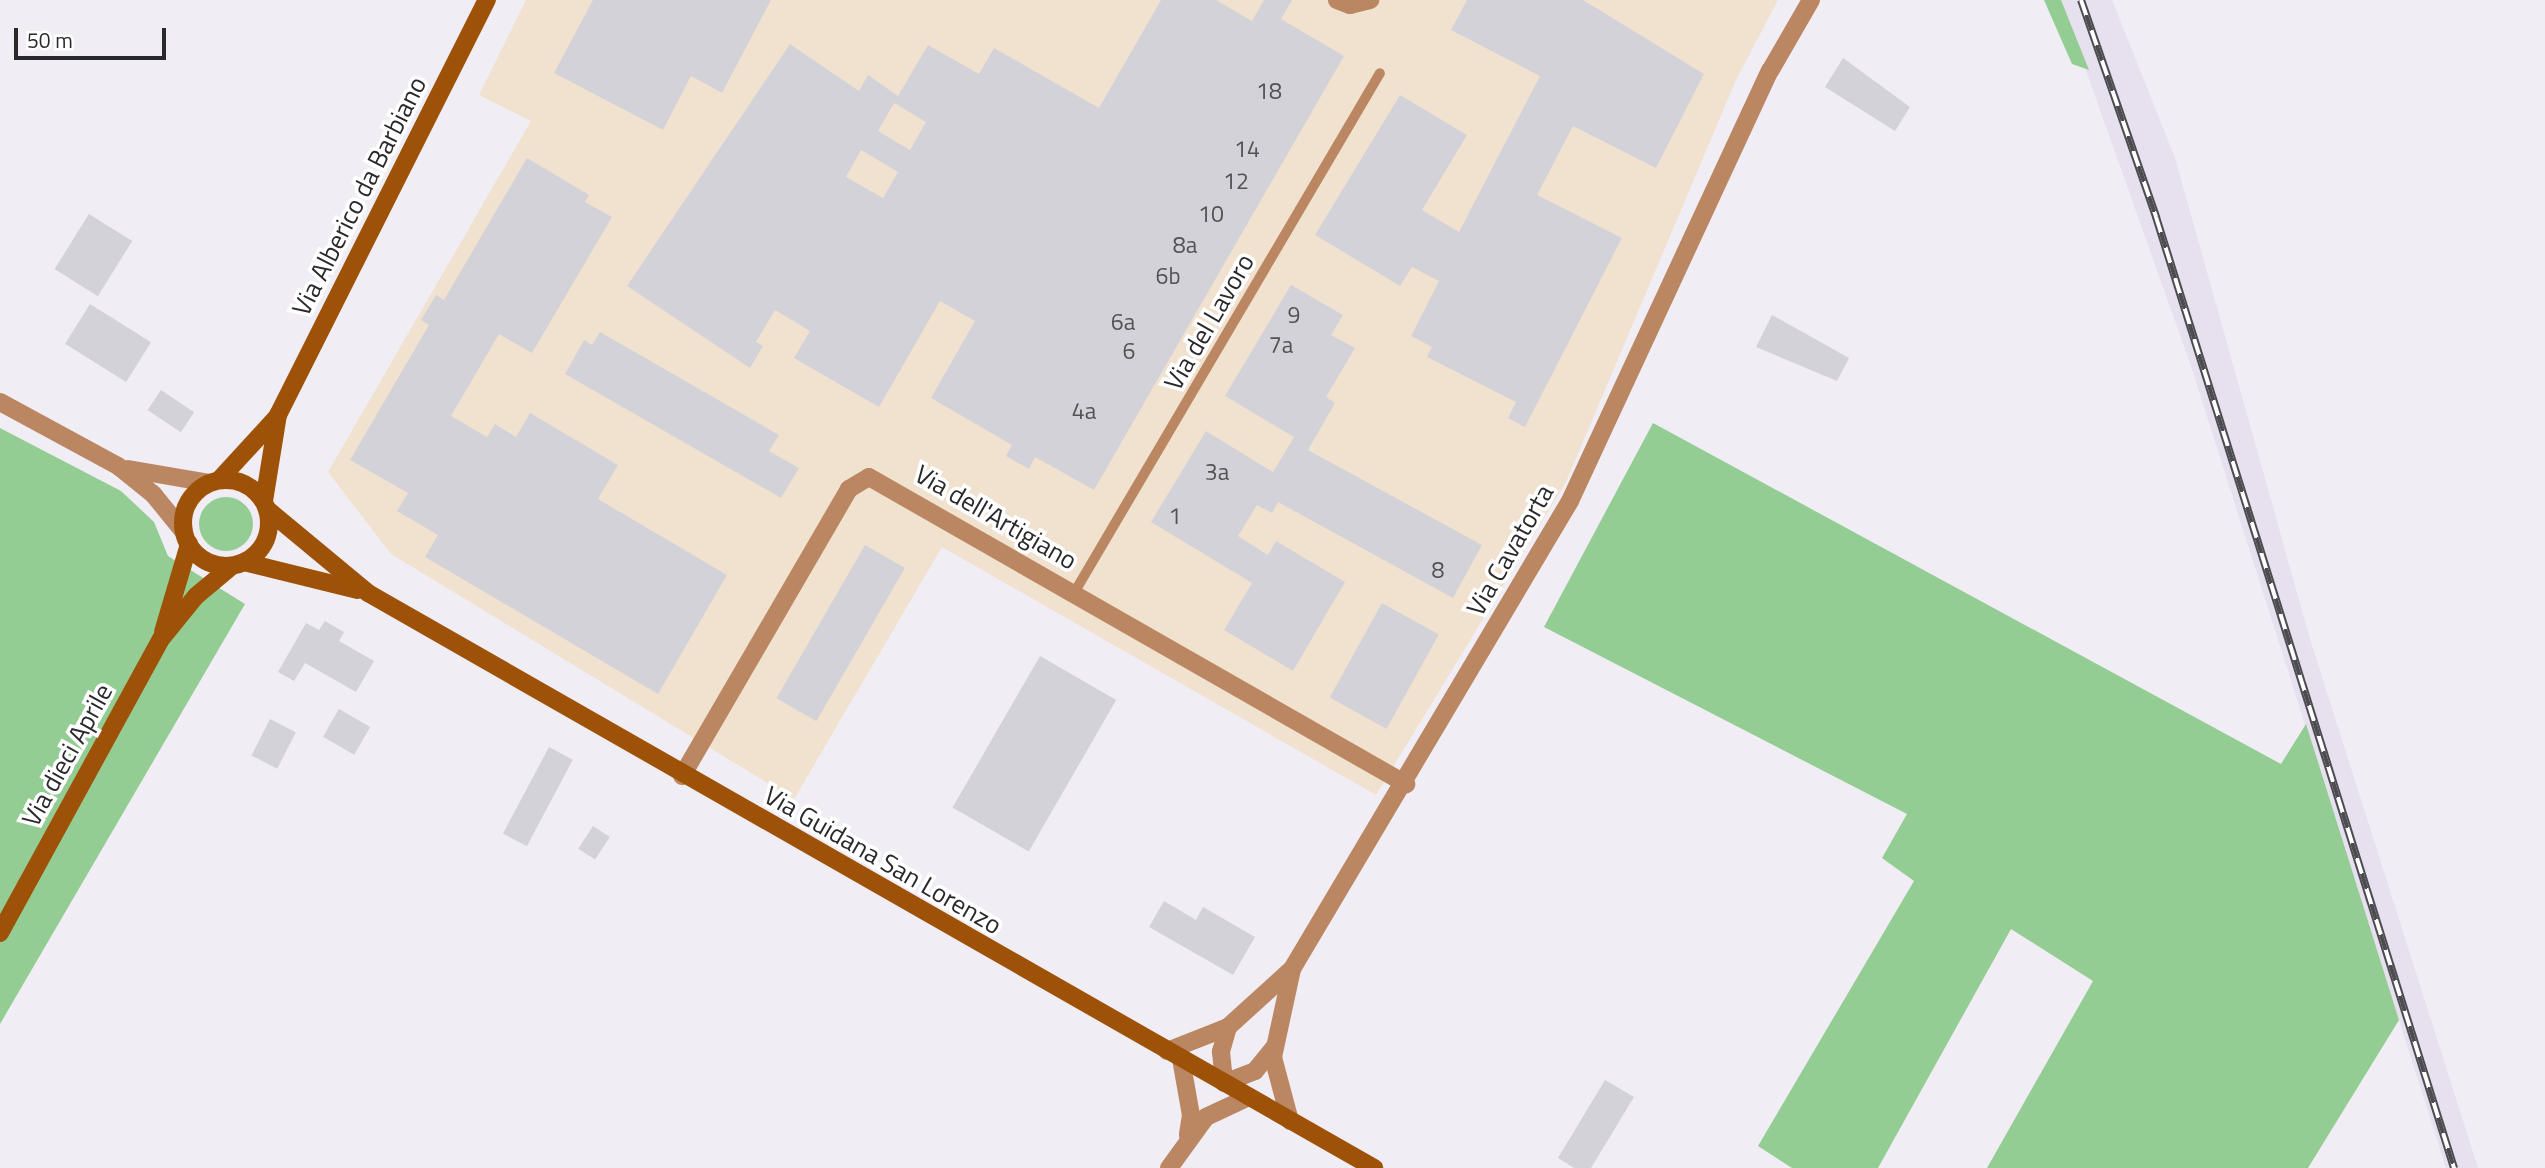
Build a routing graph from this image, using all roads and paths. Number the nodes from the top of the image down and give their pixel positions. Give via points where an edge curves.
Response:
1 (487, 0) edge
2 (1337, 0) edge
3 (1370, 0) edge
4 (1811, 0) edge
5 (1380, 73) dead end
6 (0, 402) edge
7 (0, 414) edge
8 (24, 415) junction
9 (278, 415) junction
10 (118, 466) junction
11 (214, 482) junction
12 (266, 506) junction
13 (186, 538) junction
14 (238, 564) junction
15 (368, 593) junction
16 (1074, 593) junction
17 (161, 639) junction
18 (681, 775) junction
19 (1406, 784) junction
20 (0, 933) edge
21 (1292, 969) junction
22 (1228, 1027) junction
23 (1275, 1046) junction
24 (1174, 1055) junction
25 (1224, 1083) junction
26 (1248, 1097) junction
27 (1290, 1121) junction
28 (1188, 1135) junction
29 (1169, 1168) edge
30 (1374, 1168) edge

1 - 9 main road, Via Alberico da Barbiano
2 - 3 street via 1350,5
4 - 19 street, Via Cavatorta via 1770,71 1570,500
5 - 16 lane, Via del Lavoro
6 - 8 street
7 - 8 street
8 - 10 street
9 - 11 main road, Via Alberico da Barbiano
9 - 12 main road, Via Alberico da Barbiano
10 - 11 street via 159,478
10 - 13 street via 153,494
11 - 12 main road via 245,484
11 - 13 main road via 187,503
12 - 14 main road via 268,535
12 - 15 main road
13 - 14 main road via 207,562
13 - 17 main road, Via dieci Aprile
14 - 15 main road
14 - 17 main road, Via dieci Aprile via 196,596
15 - 18 main road, Via Guidana San Lorenzo
16 - 18 street, Via dell'Artigiano via 875,478 857,480
16 - 19 street, Via dell'Artigiano
17 - 20 main road, Via dieci Aprile
18 - 24 main road, Via Guidana San Lorenzo
19 - 21 street, Via Cavatorta
21 - 22 street
21 - 23 street, Via Cavatorta
22 - 24 street
22 - 25 street via 1221,1052
23 - 25 street via 1255,1071
23 - 27 street, Via Cavatorta via 1280,1095
24 - 25 main road, Via Guidana San Lorenzo
24 - 28 street via 1191,1115
25 - 26 main road, Via Guidana San Lorenzo
26 - 27 main road, Via Guidana San Lorenzo
26 - 28 street via 1219,1108
27 - 30 main road, Via Guidana San Lorenzo
28 - 29 street

